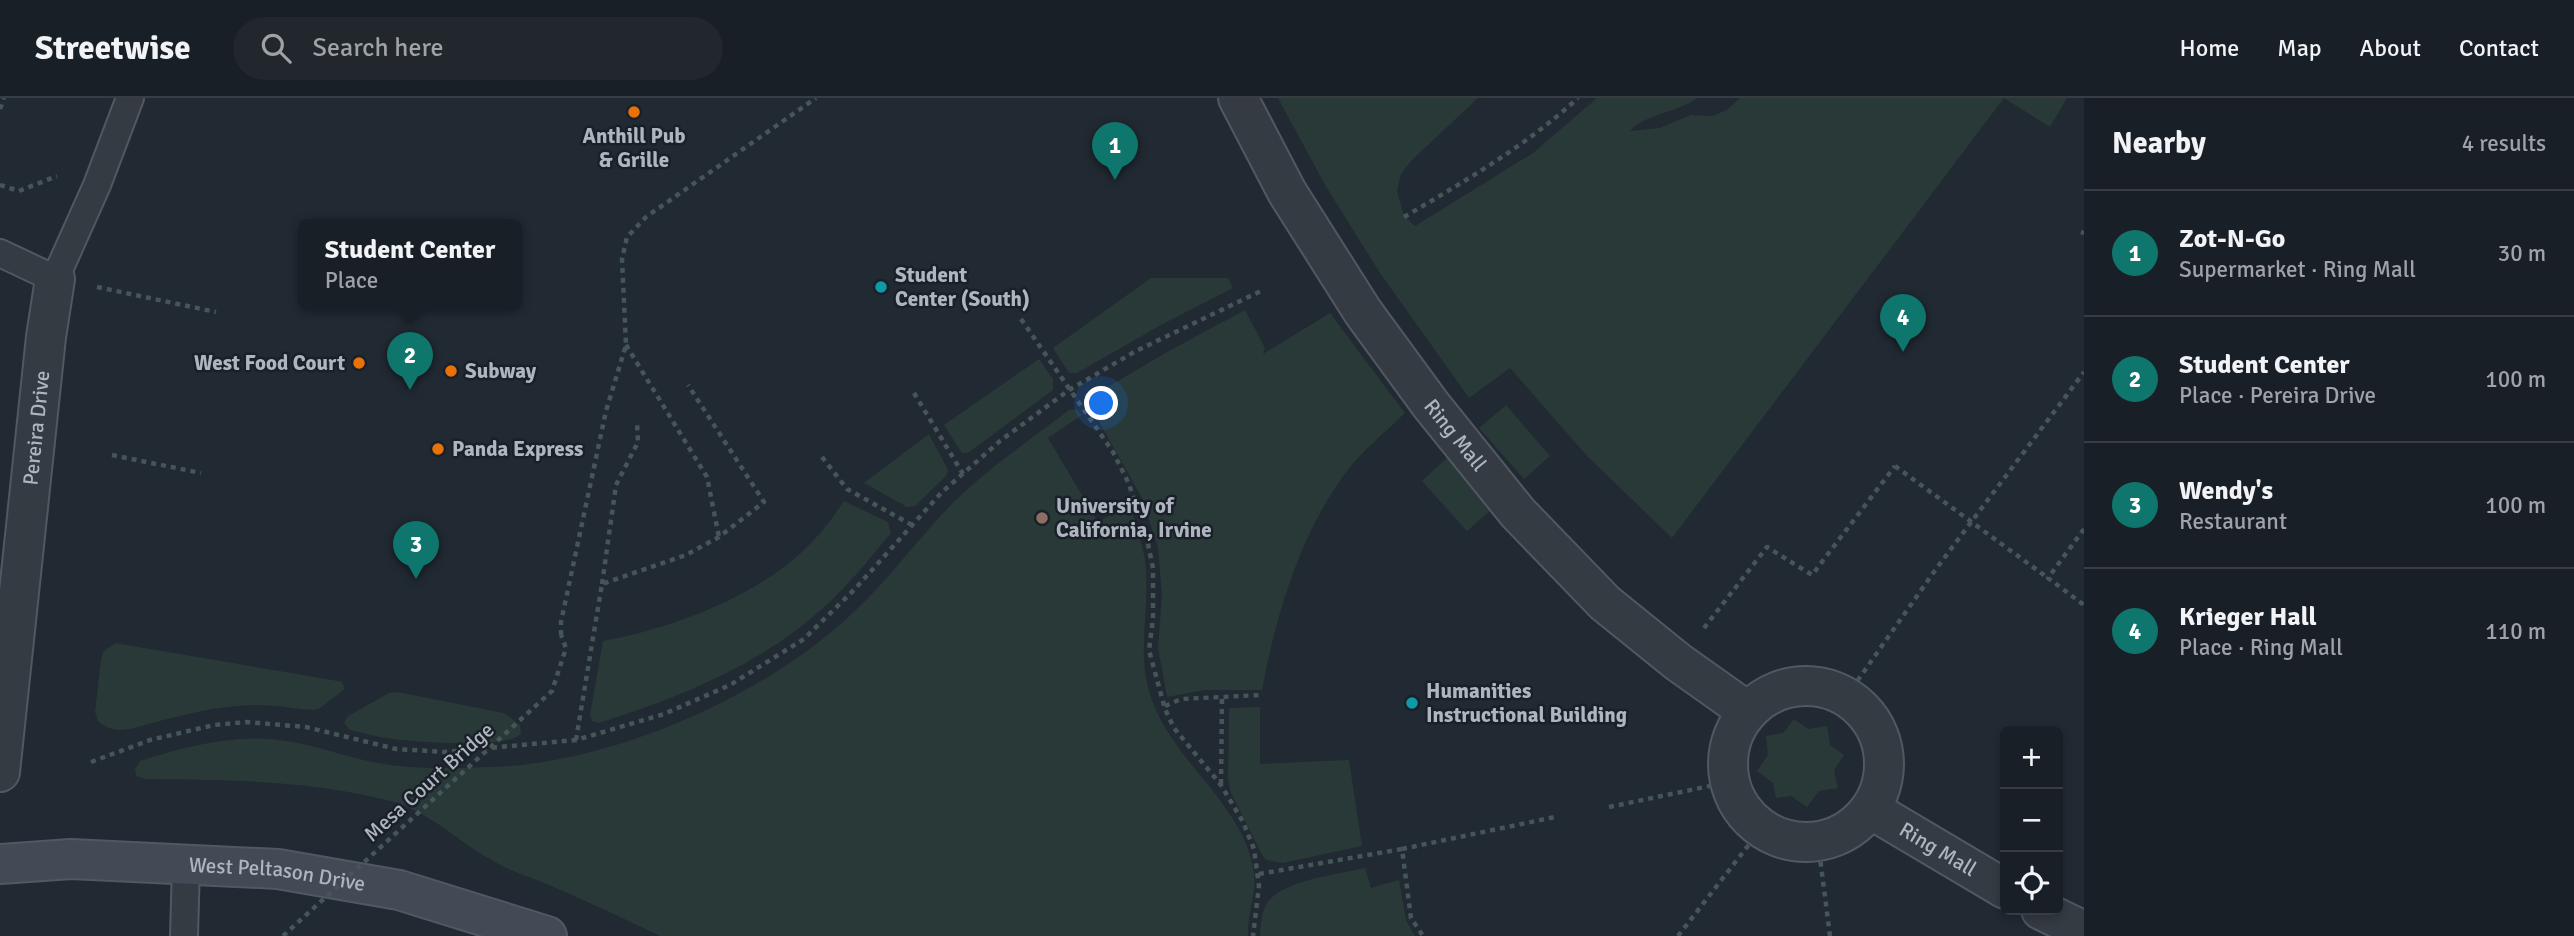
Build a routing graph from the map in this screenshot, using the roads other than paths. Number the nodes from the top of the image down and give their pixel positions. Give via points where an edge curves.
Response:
1 (130, 98) edge
2 (1238, 98) edge
3 (0, 253) edge
4 (55, 279) junction
5 (1747, 711) junction
6 (0, 772) edge
7 (1870, 809) junction
8 (0, 864) edge
9 (186, 864) junction
10 (2000, 886) edge
11 (2051, 915) edge
12 (2084, 931) edge
13 (184, 936) edge
14 (547, 936) edge

1 - 4 lane, Pereira Drive
2 - 5 street, Ring Mall via 1294,203 1363,312 1518,513 1605,603
3 - 4 lane
4 - 6 street, Pereira Drive
5 - 7 street via 1763,697 1805,685 1846,697 1867,714 1879,735 1884,761 1881,786
5 - 7 street via 1733,732 1727,757 1729,782 1741,808 1761,829 1779,838 1818,842 1839,836
7 - 10 street, Ring Mall
8 - 9 street, West Peltason Drive via 71,859
9 - 13 lane
9 - 14 street, West Peltason Drive via 278,869 399,890
11 - 12 street

